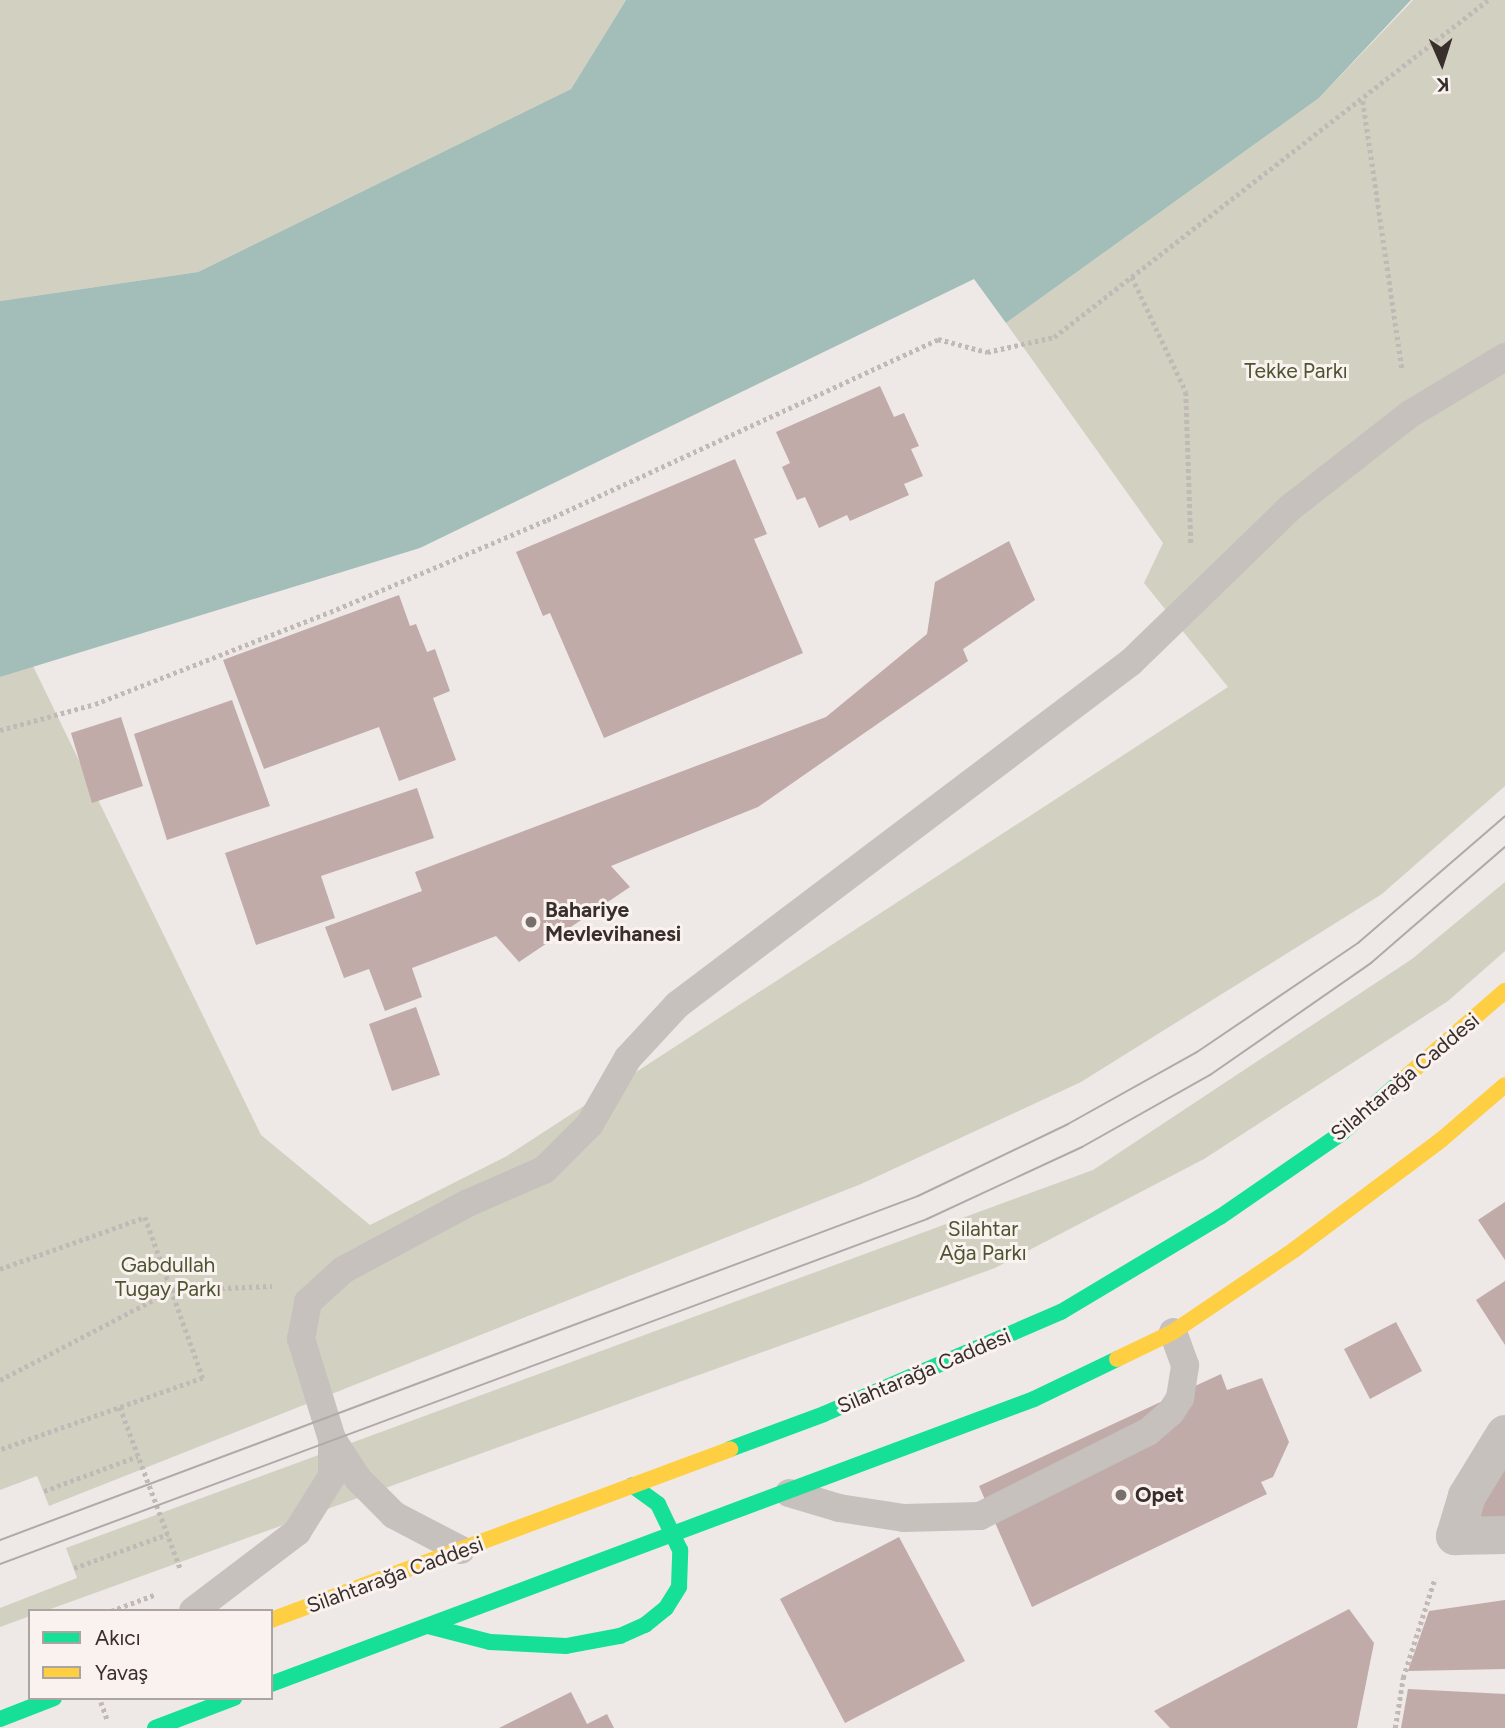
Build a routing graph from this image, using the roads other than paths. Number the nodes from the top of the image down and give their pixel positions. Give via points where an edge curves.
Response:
1 (1505, 357) edge
2 (1505, 991) edge
3 (1505, 1085) edge
4 (1173, 1332) junction
5 (1505, 1434) edge
6 (332, 1439) junction
7 (632, 1485) junction
8 (789, 1493) junction
9 (675, 1534) junction
10 (1505, 1535) edge
11 (461, 1550) junction
12 (196, 1609) edge
13 (273, 1619) edge
14 (428, 1626) junction
15 (273, 1683) edge
16 (49, 1700) edge
17 (229, 1700) edge
18 (0, 1719) edge
19 (155, 1728) edge

1 - 6 lane via 1410,414 1291,508 1193,597 1131,662 677,1005 628,1058 590,1124 544,1170 468,1203 343,1270 308,1302 301,1339
2 - 7 main road, Silahtarağa Caddesi via 1343,1132 1220,1217 1061,1312 824,1414
3 - 4 main road via 1441,1140 1315,1234
4 - 8 main road via 1034,1399
4 - 8 lane via 1185,1365 1180,1398 1171,1412 1148,1432 980,1516 904,1518 839,1508
5 - 10 street via 1467,1496 1455,1536
6 - 11 lane via 358,1479 394,1515
6 - 12 lane via 332,1476 297,1532
7 - 9 main road via 658,1504
7 - 11 main road, Silahtarağa Caddesi
8 - 9 main road
9 - 14 main road
9 - 14 main road via 680,1550 679,1587 666,1608 620,1636 566,1646 529,1646 490,1642
11 - 13 main road, Silahtarağa Caddesi
14 - 15 main road
16 - 18 main road
17 - 19 main road

